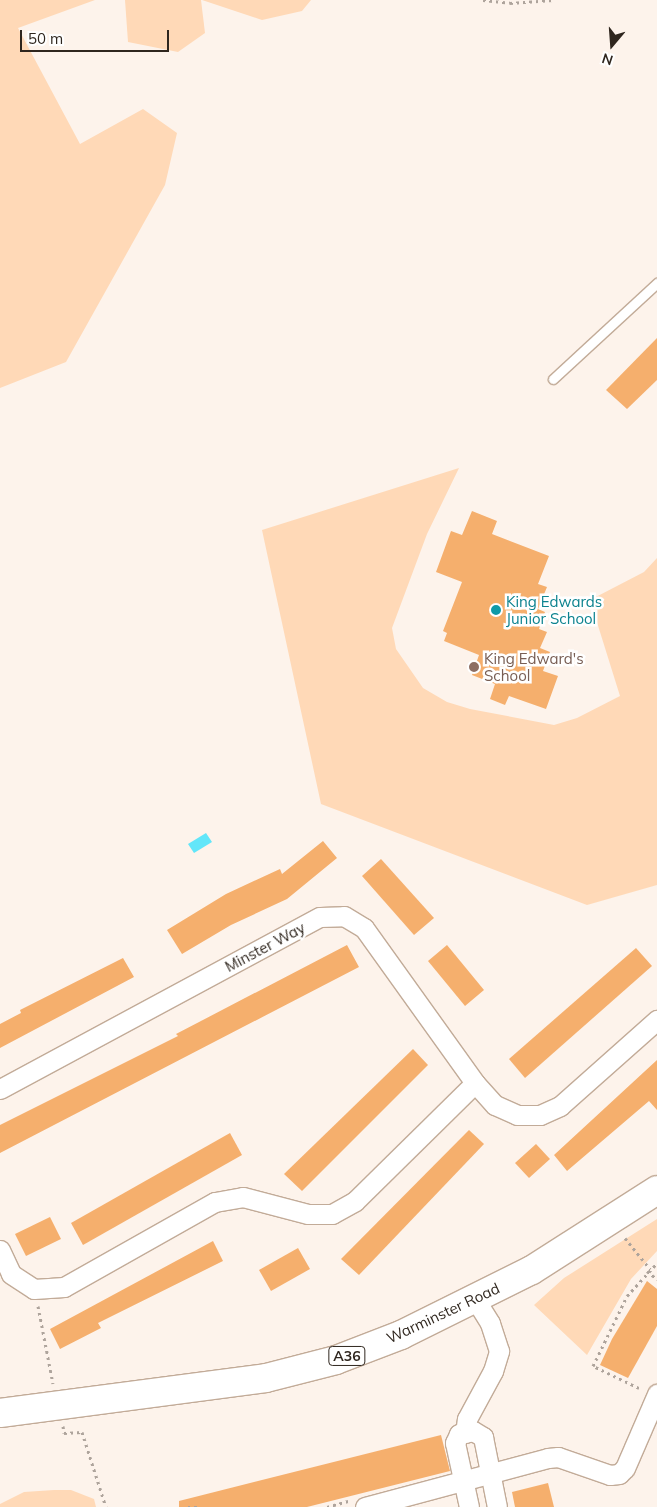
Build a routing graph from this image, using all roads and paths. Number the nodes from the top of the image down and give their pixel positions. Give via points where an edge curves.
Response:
1 (483, 0) edge
2 (553, 0) edge
3 (657, 283) edge
4 (553, 378) dead end
5 (657, 1020) edge
6 (475, 1083) junction
7 (0, 1089) edge
8 (657, 1190) edge
9 (628, 1241) dead end
10 (0, 1250) edge
11 (657, 1263) edge
12 (648, 1270) junction
13 (657, 1279) edge
14 (34, 1289) junction
15 (476, 1299) junction
16 (656, 1395) edge
17 (58, 1405) junction
18 (0, 1413) edge
19 (72, 1432) dead end
20 (465, 1433) junction
21 (490, 1474) junction
22 (463, 1482) junction
23 (107, 1506) edge
24 (188, 1507) edge
25 (199, 1507) edge
26 (365, 1507) edge
27 (470, 1507) edge
28 (497, 1507) edge

1 - 2 path via 510,3
3 - 4 lane
5 - 6 street, Minster Way via 560,1106 540,1115 517,1116 495,1105
6 - 7 street, Minster Way via 364,928 344,916 320,917
6 - 14 street via 355,1201 332,1214 308,1214 242,1197 215,1202 64,1287
8 - 15 highway, Warminster Road / A36 via 532,1270
9 - 12 path
10 - 14 street via 11,1274
11 - 12 path
12 - 13 path
12 - 16 path via 627,1296 593,1366
14 - 17 path
15 - 17 highway, Warminster Road / A36 via 401,1335 336,1360 283,1373
15 - 20 street via 490,1322 499,1351 493,1371 467,1419
16 - 21 street via 625,1468 619,1474 610,1475 558,1457
17 - 18 highway, Warminster Road / A36
19 - 23 path via 82,1432
20 - 21 street via 478,1432 483,1437
20 - 22 street via 459,1434 455,1443
21 - 22 street
21 - 28 street
22 - 26 street
22 - 27 street
24 - 25 path

